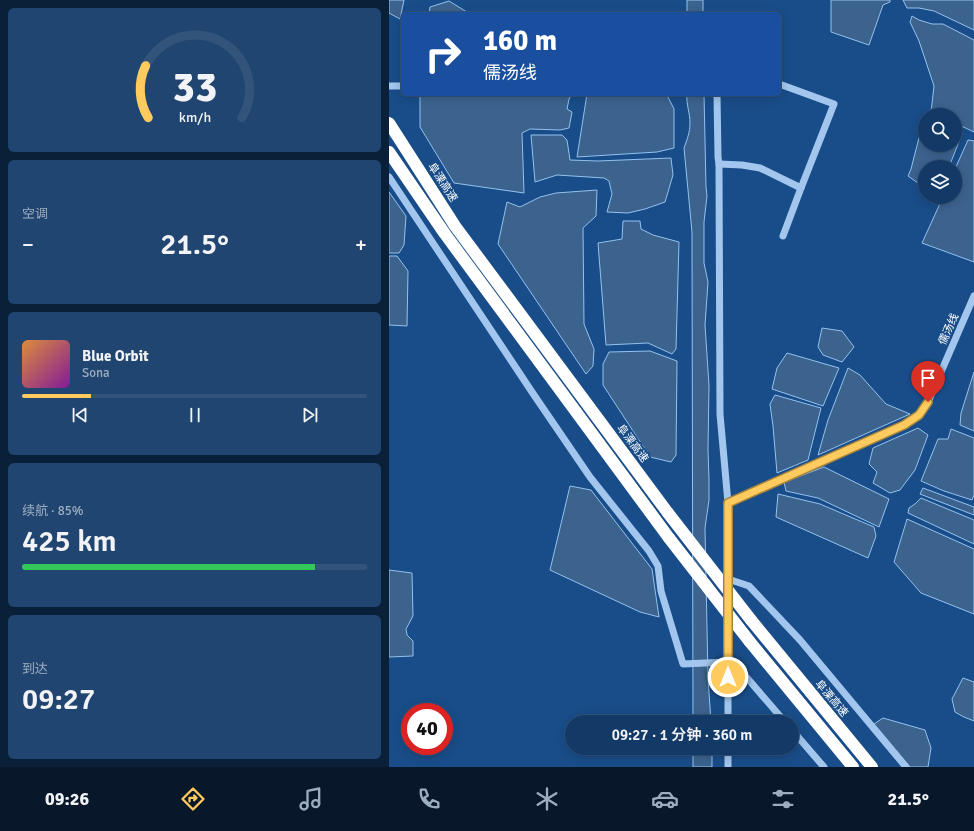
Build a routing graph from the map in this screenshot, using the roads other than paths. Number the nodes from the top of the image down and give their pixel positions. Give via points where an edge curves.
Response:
1 (781, 85) edge
2 (389, 86) edge
3 (401, 86) edge
4 (717, 96) edge
5 (389, 123) edge
6 (389, 152) edge
7 (719, 164) junction
8 (389, 177) edge
9 (801, 188) junction
10 (783, 236) dead end
11 (974, 296) edge
12 (728, 503) junction
13 (728, 579) junction
14 (727, 662) junction
15 (728, 715) edge
16 (779, 715) edge
17 (799, 738) edge
18 (728, 755) edge
19 (728, 767) edge
20 (824, 767) edge
21 (853, 767) edge
22 (872, 767) edge
23 (906, 767) edge

1 - 9 street via 834,104
2 - 3 street
4 - 7 street
5 - 22 highway, 阜溧高速, bridge via 455,226 668,513 751,620
6 - 21 highway, bridge via 445,234 669,538
7 - 9 street via 760,168
7 - 12 street via 720,414
8 - 14 street via 590,478 649,551 658,566 661,591 683,664
9 - 10 street
11 - 12 street, 儒汤线 via 928,402 919,415 904,425
12 - 13 street
13 - 14 street
13 - 23 street via 749,586 800,640
14 - 15 street
14 - 16 street via 736,665
17 - 20 street
18 - 19 street

